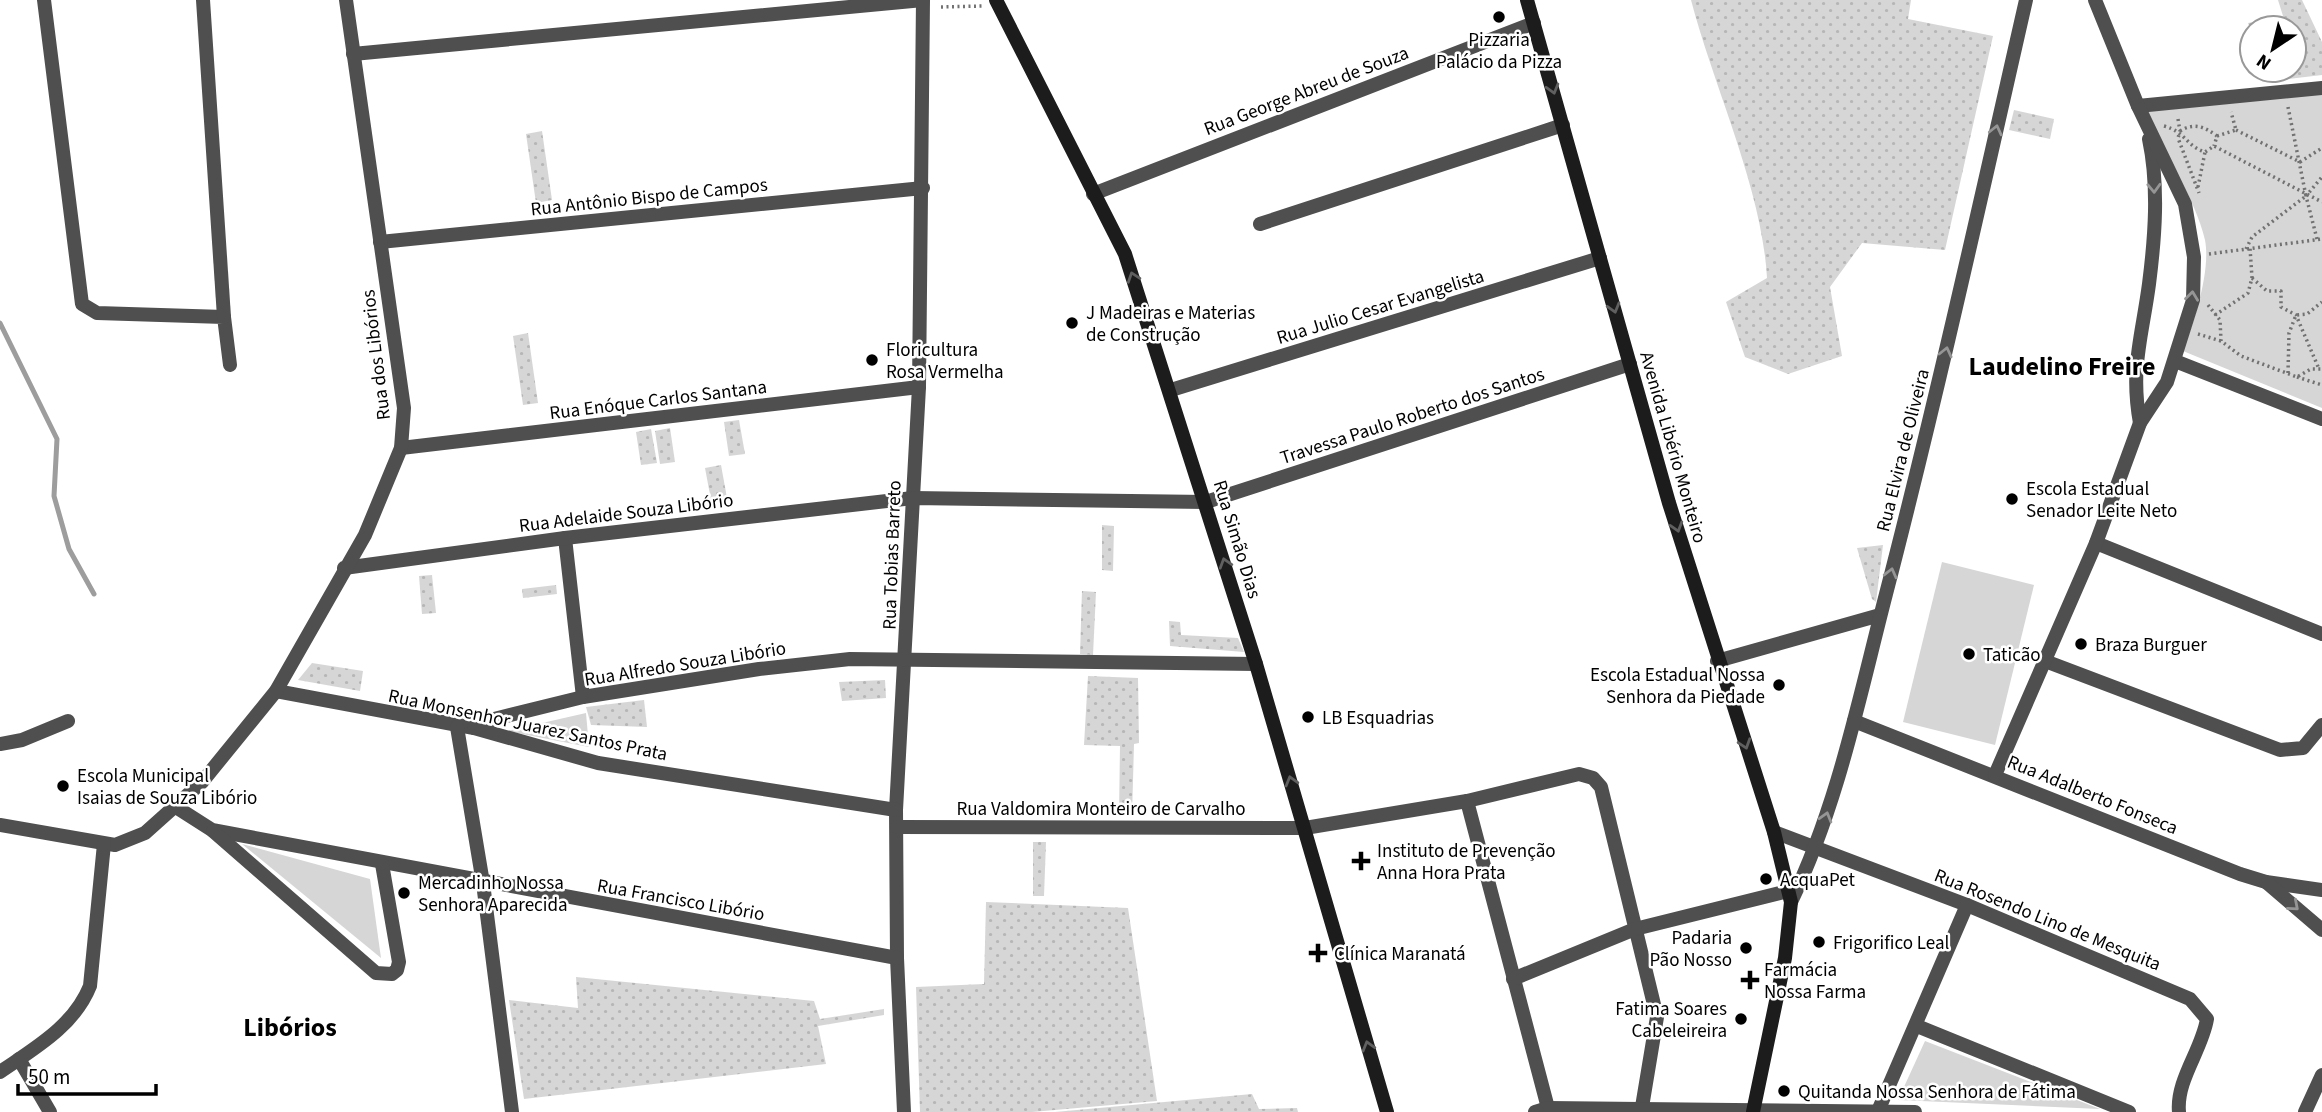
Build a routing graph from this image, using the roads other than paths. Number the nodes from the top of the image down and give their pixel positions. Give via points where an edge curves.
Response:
1 (44, 0) edge
2 (203, 0) edge
3 (346, 0) edge
4 (923, 0) edge
5 (1527, 0) edge
6 (2026, 0) edge
7 (2095, 0) edge
8 (992, 3) edge
9 (1534, 23) junction
10 (353, 54) junction
11 (2322, 88) edge
12 (2138, 106) junction
13 (2146, 120) junction
14 (1563, 125) junction
15 (923, 188) junction
16 (1093, 194) junction
17 (1260, 225) dead end
18 (380, 242) junction
19 (1600, 258) junction
20 (224, 317) junction
21 (2175, 361) junction
22 (1630, 364) junction
23 (230, 365) dead end
24 (919, 387) junction
25 (1171, 390) junction
26 (2135, 390) junction
27 (2159, 397) junction
28 (2322, 419) edge
29 (2140, 423) junction
30 (401, 448) junction
31 (913, 498) junction
32 (1206, 502) junction
33 (565, 538) junction
34 (2096, 543) junction
35 (344, 568) junction
36 (1880, 615) junction
37 (2322, 634) edge
38 (906, 659) junction
39 (2046, 660) junction
40 (1717, 662) junction
41 (1256, 664) junction
42 (276, 691) junction
43 (583, 697) junction
44 (68, 721) dead end
45 (1854, 721) junction
46 (2322, 725) edge
47 (457, 727) junction
48 (474, 728) junction
49 (0, 744) edge
50 (1995, 775) junction
51 (1466, 801) junction
52 (176, 807) junction
53 (896, 810) junction
54 (1, 824) edge
55 (897, 827) junction
56 (1305, 828) junction
57 (212, 830) junction
58 (1774, 832) junction
59 (104, 844) junction
60 (1817, 848) junction
61 (382, 864) junction
62 (483, 883) junction
63 (2266, 883) junction
64 (2322, 890) edge
65 (1790, 896) junction
66 (1967, 905) junction
67 (1634, 929) junction
68 (2322, 930) edge
69 (897, 958) junction
70 (1513, 979) junction
71 (1917, 1026) junction
72 (19, 1059) junction
73 (0, 1072) edge
74 (2322, 1075) edge
75 (1642, 1107) junction
76 (1542, 1110) edge
77 (1753, 1111) edge
78 (1878, 1111) edge
79 (50, 1112) edge
80 (512, 1112) edge
81 (901, 1112) edge
82 (1387, 1112) edge
83 (1915, 1112) edge
84 (2129, 1112) edge
85 (2179, 1112) edge
86 (2305, 1112) edge

1 - 20 street via 82,304 97,313
2 - 20 street
3 - 10 street, Rua dos Libórios
4 - 10 street
4 - 15 street, Rua Tobias Barreto
5 - 9 street, Avenida Libério Monteiro
36 -> 6 street, Rua Elvira de Oliveira via 1933,410
7 - 12 street
8 - 16 street, Rua Simão Dias
9 -> 14 street, Avenida Libério Monteiro
9 - 16 street, Rua George Abreu de Souza
10 - 18 street, Rua dos Libórios
11 - 12 street
12 - 13 street
21 -> 13 street via 2193,300 2194,257 2185,204
13 -> 26 street via 2155,204 2149,284 2134,364
14 - 17 street
14 - 19 street, Avenida Libério Monteiro
15 - 18 street, Rua Antônio Bispo de Campos
15 - 24 street, Rua Tobias Barreto
25 -> 16 street, Rua Simão Dias via 1125,254
18 - 30 street, Rua dos Libórios via 404,408
19 -> 22 street, Avenida Libério Monteiro
19 - 25 street, Rua Julio Cesar Evangelista
20 - 23 street
21 - 27 street
21 - 28 street
22 - 32 street, Travessa Paulo Roberto dos Santos
22 -> 40 street, Avenida Libério Monteiro
24 - 30 street, Rua Enóque Carlos Santana
24 - 31 street, Rua Tobias Barreto
25 - 32 street, Rua Simão Dias
26 - 27 street
26 - 29 street
27 - 29 street
29 - 34 street
30 - 35 street, Rua dos Libórios via 379,508
31 - 32 street, Travessa Paulo Roberto dos Santos
31 - 33 street, Rua Adelaide Souza Libório
31 - 38 street, Rua Tobias Barreto
41 -> 32 street, Rua Simão Dias
33 - 35 street, Rua Adelaide Souza Libório
33 - 43 street
34 - 37 street
34 - 39 street
35 - 42 street, Rua dos Libórios
36 - 40 street
36 - 45 street, Rua Elvira de Oliveira
38 - 41 street, Rua Alfredo Souza Libório
38 - 43 street, Rua Alfredo Souza Libório via 850,659 758,669
38 - 53 street, Rua Tobias Barreto
39 - 46 street via 2280,750 2303,748
39 - 50 street
40 -> 58 street, Avenida Libério Monteiro
56 -> 41 street, Rua Simão Dias
42 - 47 street, Rua Monsenhor Juarez Santos Prata
42 - 52 street, Rua dos Libórios via 232,749
43 - 48 street, Rua Alfredo Souza Libório
44 - 49 street
45 - 50 street, Rua Adalberto Fonseca
60 -> 45 street, Rua Elvira de Oliveira
47 - 48 street, Rua Monsenhor Juarez Santos Prata
47 - 62 street
48 - 53 street, Rua Monsenhor Juarez Santos Prata via 598,762
50 - 63 street, Rua Adalberto Fonseca
51 - 56 street, Rua Valdomira Monteiro de Carvalho
51 - 67 street, Rua Valdomira Monteiro de Carvalho via 1578,774 1593,778 1601,787
51 - 70 street
52 - 57 street, Rua Francisco Libório
52 - 59 street, Rua dos Libórios via 145,833 127,842
53 - 55 street, Rua Tobias Barreto
54 - 59 street
55 - 56 street, Rua Valdomira Monteiro de Carvalho
55 - 69 street, Rua Tobias Barreto
82 -> 56 street, Rua Simão Dias
57 - 61 street, Rua Francisco Libório
57 - 61 street via 376,973 384,975 397,970 398,962
58 - 60 street, Rua Rosendo Lino de Mesquita
58 - 65 street, Avenida Libério Monteiro
59 - 72 street via 90,986 69,1021
60 - 65 street, Rua Elvira de Oliveira
60 - 66 street, Rua Rosendo Lino de Mesquita
61 - 62 street, Rua Francisco Libório
62 - 69 street, Rua Francisco Libório
62 - 80 street
63 - 64 street, Rua Adalberto Fonseca
63 -> 68 street
65 - 67 street
65 - 77 street, Avenida Libério Monteiro via 1785,958
66 - 71 street
66 - 85 street, Rua Rosendo Lino de Mesquita via 2190,999 2200,1008 2207,1019 2204,1037 2180,1093
67 - 70 street
67 - 75 street via 1657,1017
69 - 81 street, Rua Tobias Barreto
70 - 76 street
71 - 78 street
71 - 84 street
72 - 73 street
72 - 79 street
74 - 86 street
75 - 76 street
75 - 77 street
77 - 78 street
78 - 83 street

